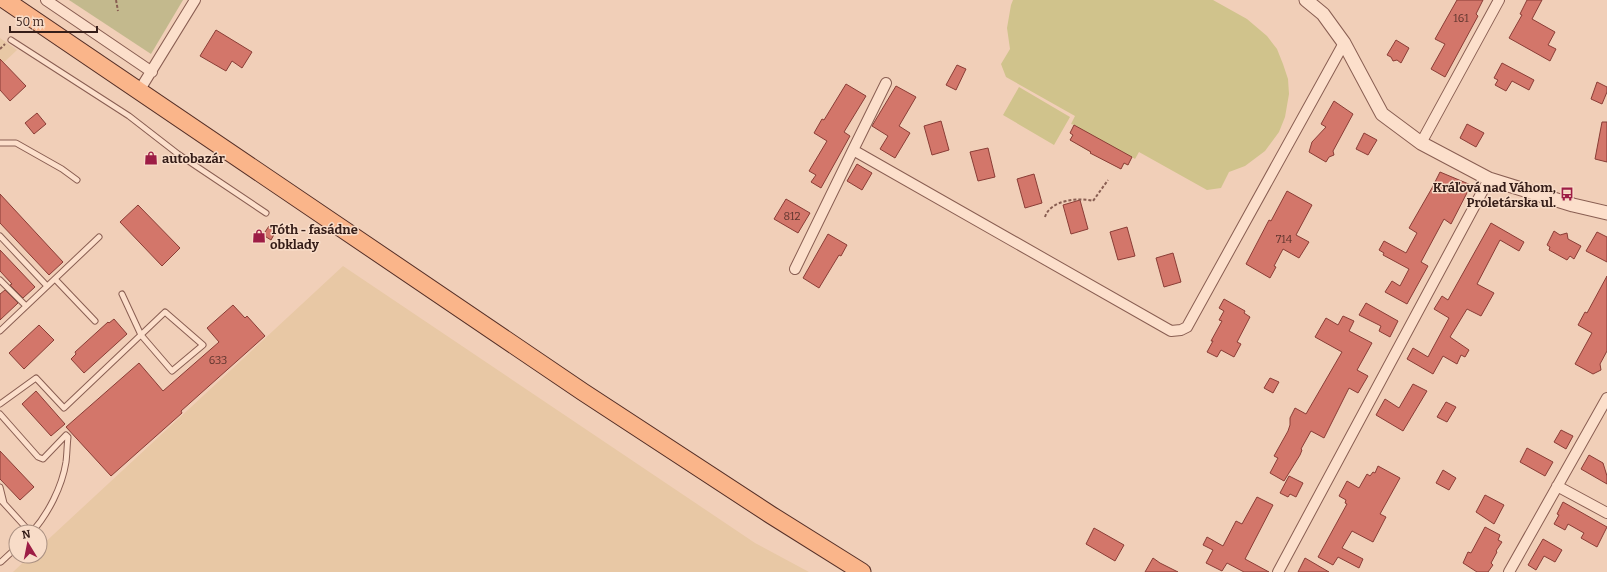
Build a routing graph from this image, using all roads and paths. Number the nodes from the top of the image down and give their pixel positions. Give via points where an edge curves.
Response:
1 (5, 0) edge
2 (46, 0) edge
3 (116, 0) edge
4 (195, 0) edge
5 (1306, 0) edge
6 (1500, 0) edge
7 (118, 11) dead end
8 (11, 40) dead end
9 (1344, 43) junction
10 (152, 72) junction
11 (886, 83) dead end
12 (139, 91) junction
13 (0, 143) edge
14 (1421, 143) junction
15 (853, 150) junction
16 (1489, 179) junction
17 (77, 180) dead end
18 (1108, 180) dead end
19 (266, 213) dead end
20 (1607, 213) edge
21 (1045, 217) dead end
22 (0, 236) edge
23 (99, 237) dead end
24 (795, 269) dead end
25 (55, 279) junction
26 (0, 280) edge
27 (47, 286) junction
28 (122, 294) dead end
29 (26, 306) junction
30 (95, 320) dead end
31 (0, 331) edge
32 (141, 335) junction
33 (1607, 398) edge
34 (0, 404) edge
35 (0, 414) edge
36 (1557, 486) junction
37 (0, 487) edge
38 (2, 501) edge
39 (1607, 513) edge
40 (24, 524) edge
41 (38, 524) edge
42 (8, 555) edge
43 (1, 562) dead end
44 (862, 572) edge
45 (1278, 572) edge
46 (1509, 572) edge

1 - 12 main road
2 - 10 street
3 - 7 path
4 - 10 street
5 - 9 street via 1323,14
6 - 14 street
8 - 19 lane via 129,116 178,154
9 - 14 street via 1382,114
9 - 15 street via 1187,327 1181,330 1171,331
10 - 12 street
11 - 15 street
12 - 44 main road via 583,392
13 - 17 lane via 16,143
14 - 16 street
15 - 24 street
16 - 20 street via 1572,205
16 - 45 street
18 - 21 path via 1093,201 1082,198 1056,204 1047,211
22 - 27 lane
23 - 25 lane
25 - 27 lane
25 - 30 lane
26 - 29 lane
27 - 29 lane
28 - 32 lane
29 - 31 lane
32 - 32 lane via 165,312 203,346 172,370
32 - 34 lane via 64,408 36,378
33 - 36 street
35 - 41 lane via 38,457 43,459 66,434 68,437 66,463 58,487
36 - 39 street
36 - 46 street
37 - 38 lane
38 - 40 lane
42 - 43 lane

